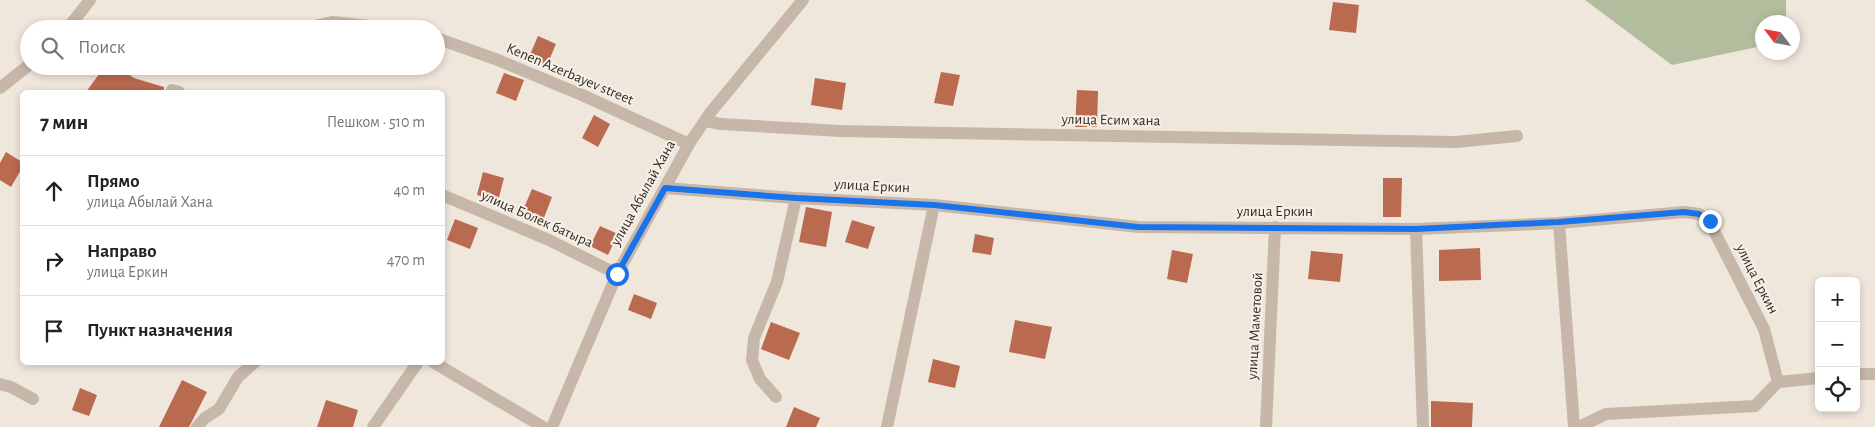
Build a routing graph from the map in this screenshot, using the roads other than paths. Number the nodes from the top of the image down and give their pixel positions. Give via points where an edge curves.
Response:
1 (90, 0) edge
2 (803, 0) edge
3 (73, 20) edge
4 (445, 41) edge
5 (20, 72) edge
6 (0, 88) edge
7 (705, 121) junction
8 (1517, 136) dead end
9 (689, 144) junction
10 (665, 188) junction
11 (445, 196) edge
12 (796, 198) junction
13 (934, 205) junction
14 (1559, 222) junction
15 (1276, 228) junction
16 (1416, 229) junction
17 (617, 274) junction
18 (252, 365) edge
19 (416, 365) edge
20 (438, 365) edge
21 (1860, 374) edge
22 (1875, 374) edge
23 (1815, 378) edge
24 (1778, 382) junction
25 (0, 384) edge
26 (776, 397) dead end
27 (33, 399) dead end
28 (198, 427) edge
29 (373, 427) edge
30 (543, 427) edge
31 (552, 427) edge
32 (887, 427) edge
33 (1266, 427) edge
34 (1423, 427) edge
35 (1574, 427) edge
36 (1579, 427) edge

1 - 3 street
2 - 7 street, улица Абылай Хана
4 - 9 street, Kenen Azerbayev street via 582,95
5 - 6 street
7 - 8 street, улица Есим хана via 841,131 1010,135 1446,142
7 - 9 street, улица Абылай Хана
9 - 10 street, улица Абылай Хана
10 - 12 street, улица Еркин
10 - 17 street, улица Абылай Хана
11 - 17 street, улица Болек батыра via 549,240
12 - 13 street, улица Еркин
12 - 26 street via 777,282 754,338 752,360 760,379
13 - 15 street, улица Еркин via 1138,227
13 - 32 street
14 - 16 street, улица Еркин
14 - 24 street, улица Еркин via 1684,212 1699,214 1710,221 1764,329
14 - 35 street
15 - 16 street, улица Еркин
15 - 33 street, улица Маметовой
16 - 34 street
17 - 31 street, улица Абылай Хана
18 - 28 street via 238,377 219,409
19 - 29 street
20 - 30 street
21 - 22 street
23 - 24 street
24 - 36 street via 1755,406 1606,414
25 - 27 street

